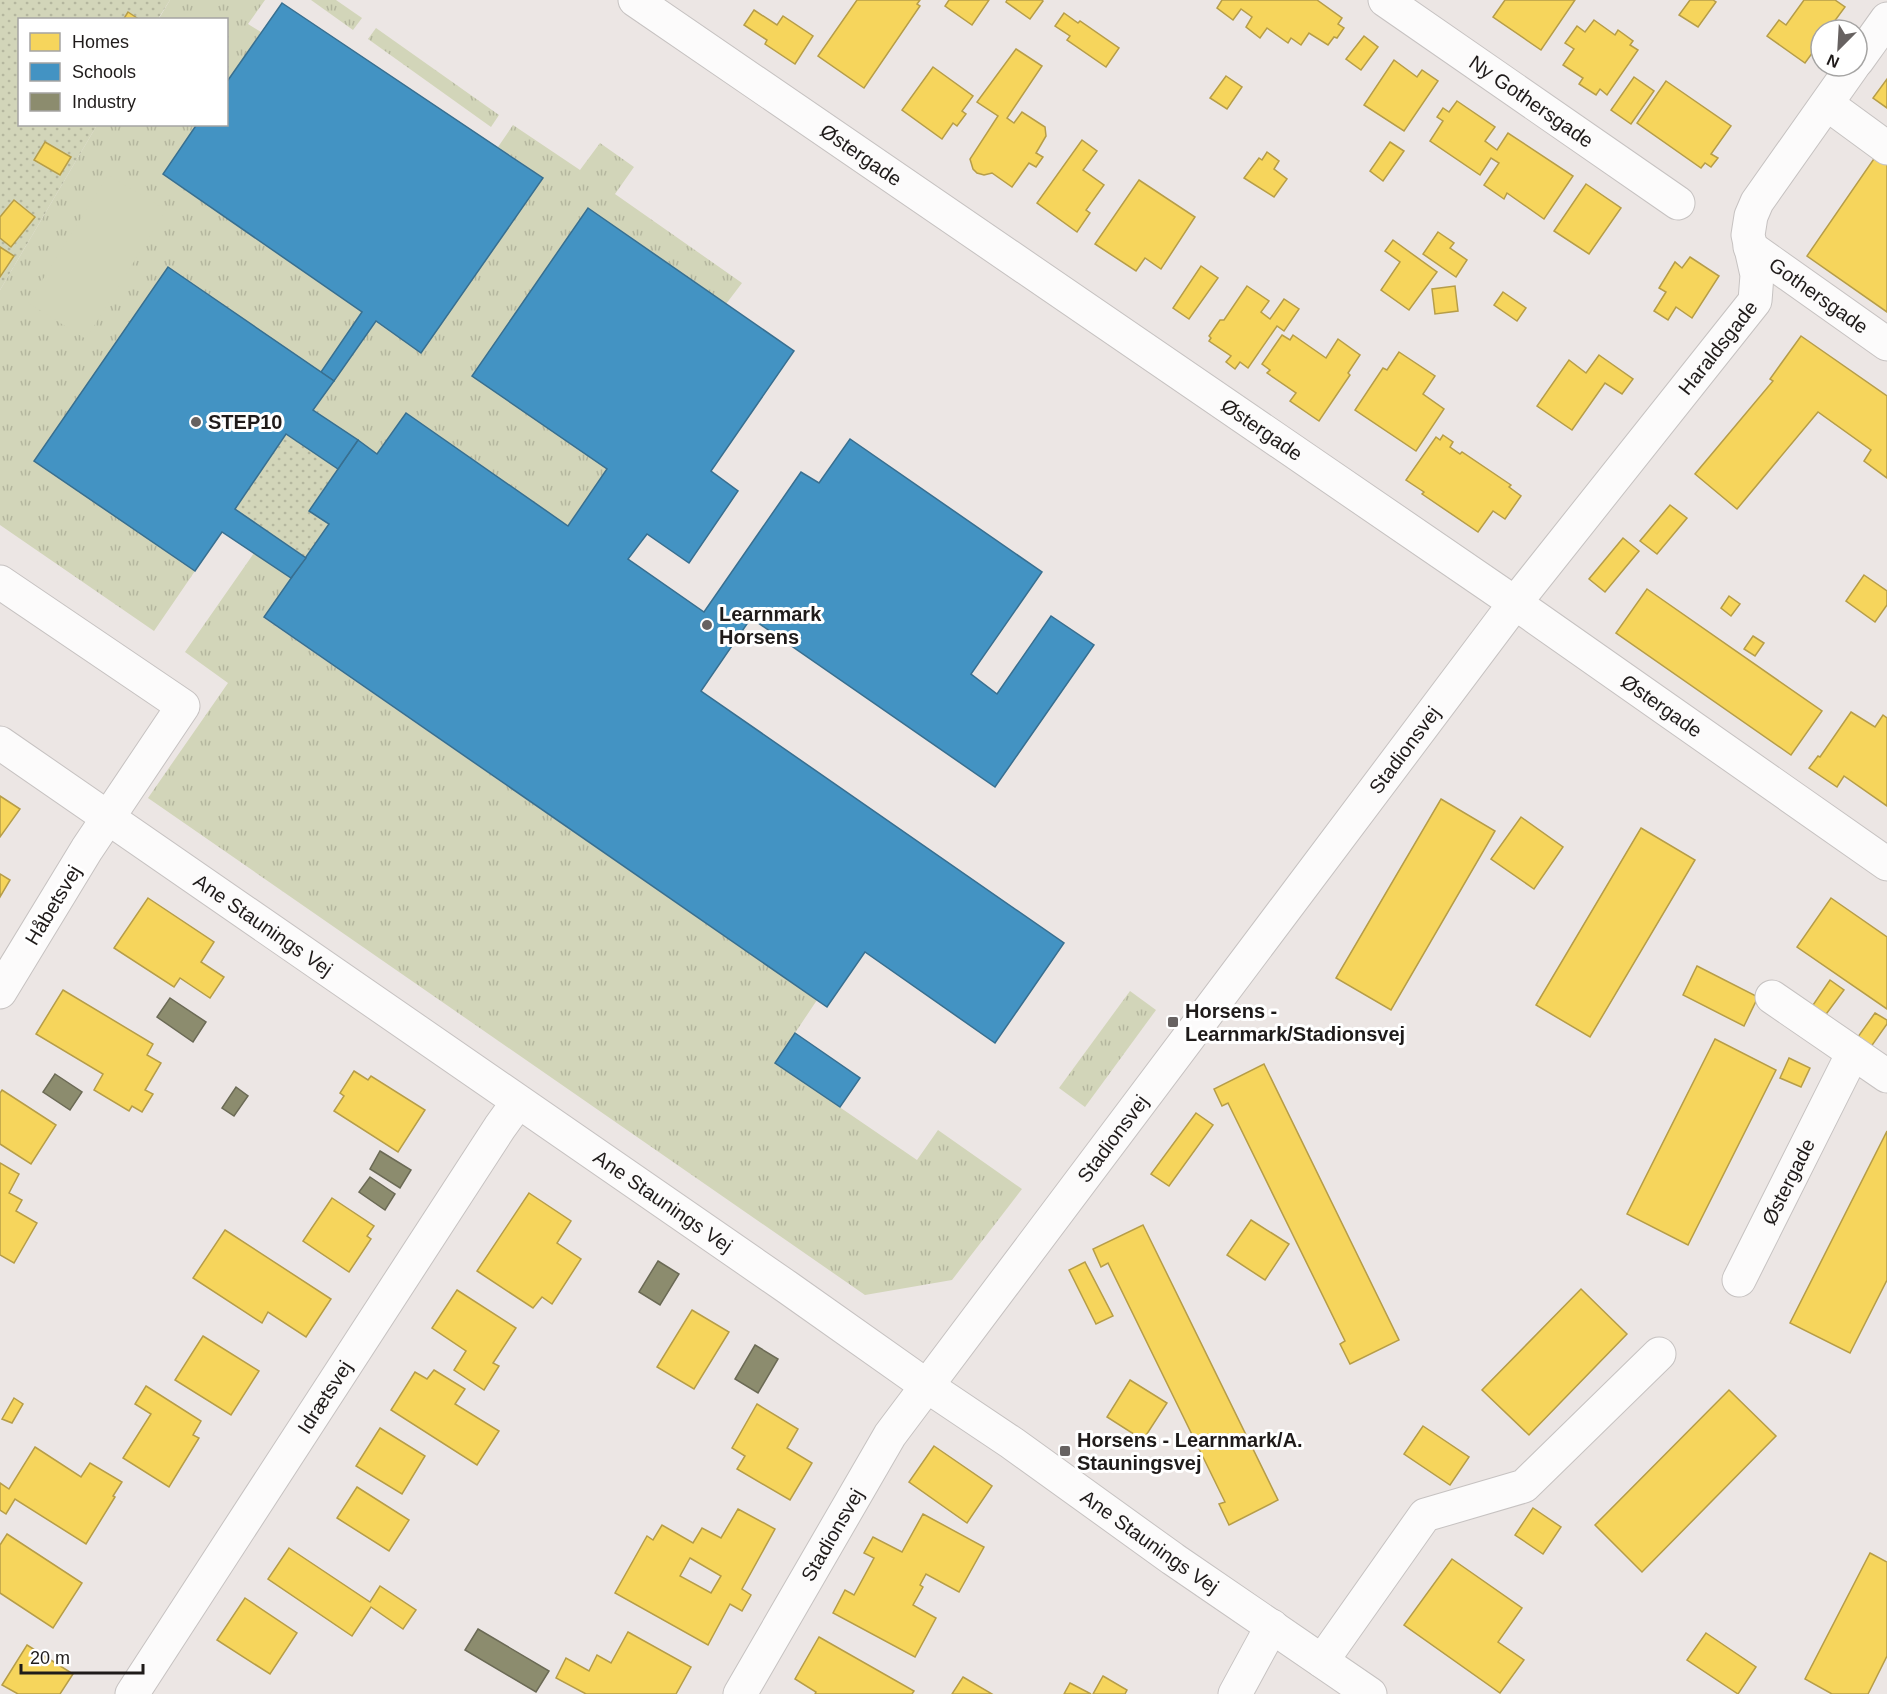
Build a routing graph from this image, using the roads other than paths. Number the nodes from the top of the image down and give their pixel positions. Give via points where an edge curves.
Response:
1 (635, 0) edge
2 (1384, 0) edge
3 (1887, 19) edge
4 (1869, 44) edge
5 (1845, 78) edge
6 (1827, 104) junction
7 (1887, 148) edge
8 (1678, 203) dead end
9 (1750, 247) junction
10 (1887, 344) edge
11 (0, 582) edge
12 (1515, 603) junction
13 (0, 743) edge
14 (108, 818) junction
15 (1887, 864) edge
16 (0, 992) edge
17 (1772, 997) dead end
18 (1854, 1053) junction
19 (1887, 1076) edge
20 (518, 1102) junction
21 (1739, 1280) dead end
22 (1659, 1354) dead end
23 (927, 1386) junction
24 (1272, 1626) junction
25 (1322, 1661) junction
26 (132, 1694) edge
27 (740, 1694) edge
28 (1234, 1694) edge
29 (1370, 1694) edge

1 - 12 street, Østergade
2 - 8 street, Ny Gothersgade
3 - 4 street
5 - 6 street, Haraldsgade
6 - 7 street
6 - 9 street, Haraldsgade via 1757,202 1748,235
9 - 10 street, Gothersgade
9 - 12 street, Haraldsgade via 1757,275 1755,301
11 - 14 street, Håbetsvej via 183,706
12 - 15 street, Østergade
12 - 23 street, Stadionsvej
13 - 14 street, Ane Staunings Vej
14 - 16 street, Håbetsvej
14 - 20 street, Ane Staunings Vej
17 - 18 street
18 - 19 street
18 - 21 street, Østergade
20 - 23 street, Ane Staunings Vej
20 - 26 street, Idrætsvej
22 - 25 street via 1524,1486 1425,1515
23 - 24 street, Ane Staunings Vej
23 - 27 street, Stadionsvej via 890,1435
24 - 25 street, Ane Staunings Vej
24 - 28 street
25 - 29 street, Ane Staunings Vej

